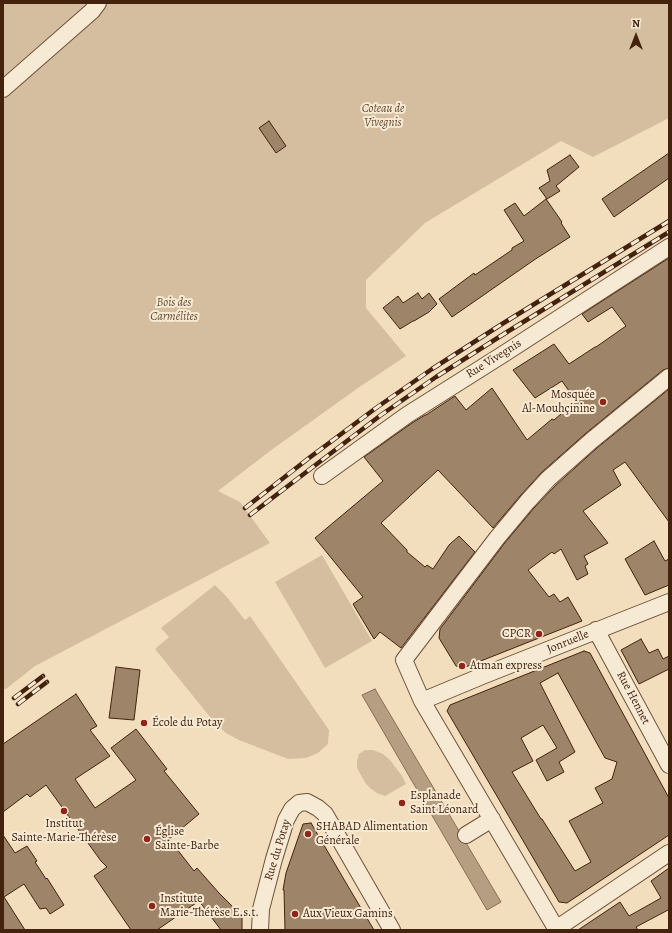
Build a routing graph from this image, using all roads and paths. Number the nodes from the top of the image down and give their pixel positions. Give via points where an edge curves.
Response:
1 (98, 3) edge
2 (3, 89) edge
3 (669, 247) edge
4 (669, 377) edge
5 (322, 476) dead end
6 (669, 602) edge
7 (596, 630) junction
8 (422, 701) junction
9 (669, 765) edge
10 (492, 819) junction
11 (466, 835) dead end
12 (669, 853) edge
13 (556, 929) edge
14 (260, 930) edge
15 (392, 930) edge

1 - 2 street
3 - 5 street, Rue Vivegnis via 407,415
4 - 8 street via 548,479 497,538 404,660
6 - 7 street, Jonruelle
7 - 8 street, Jonruelle
7 - 9 street, Rue Hennet
8 - 10 street
10 - 11 street
10 - 13 street
12 - 13 street
14 - 15 street, Rue du Potay via 261,909 286,820 292,809 299,803 307,802 325,814

